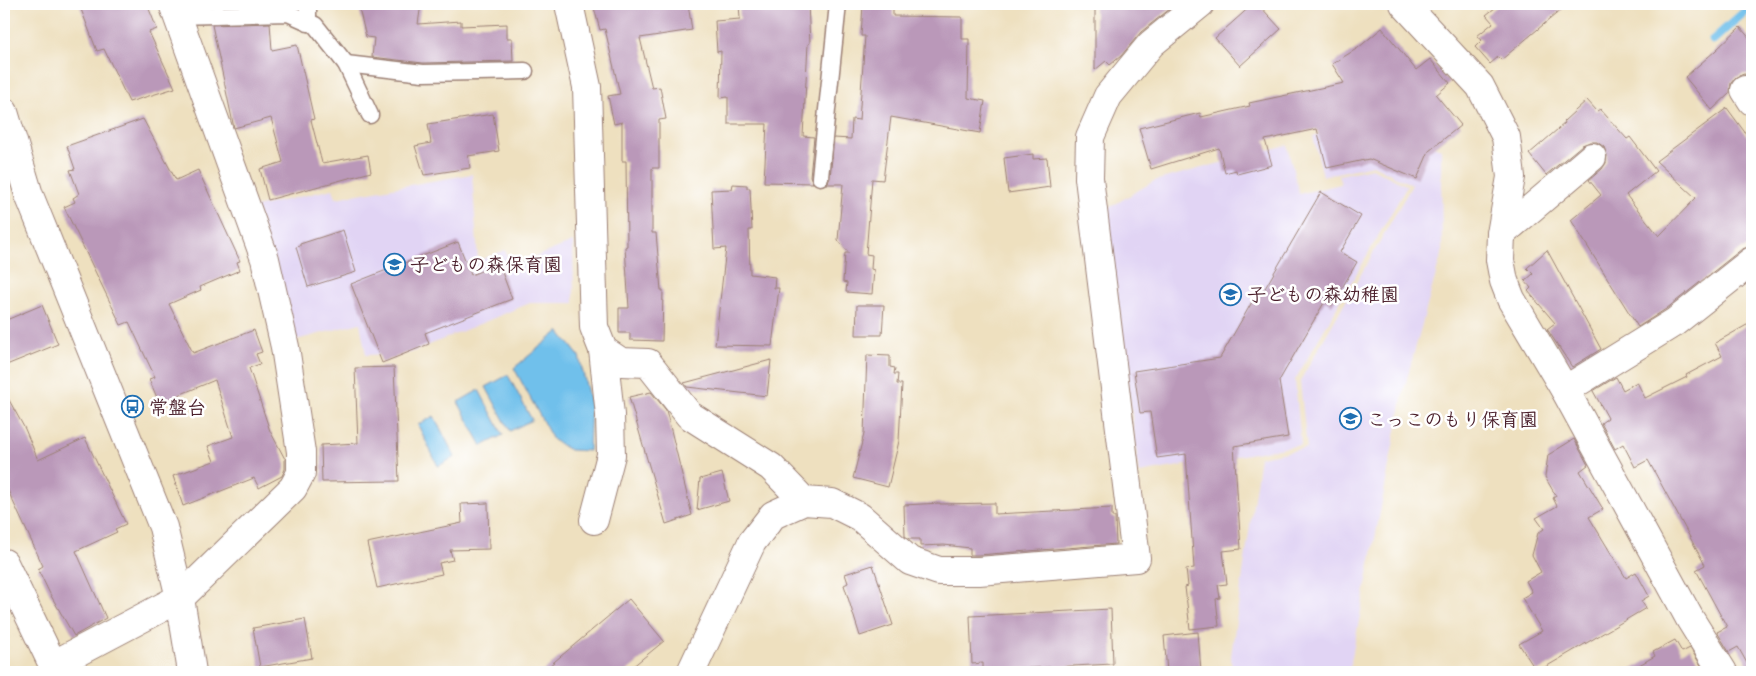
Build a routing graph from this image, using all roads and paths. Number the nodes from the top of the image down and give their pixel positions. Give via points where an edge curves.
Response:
1 (308, 4) edge
2 (569, 4) edge
3 (838, 4) edge
4 (1200, 4) edge
5 (1404, 4) edge
6 (175, 10) edge
7 (308, 22) junction
8 (346, 64) junction
9 (525, 71) dead end
10 (4, 112) edge
11 (370, 115) dead end
12 (1592, 157) dead end
13 (820, 177) dead end
14 (1501, 234) junction
15 (1752, 261) edge
16 (603, 350) junction
17 (1565, 390) junction
18 (804, 501) junction
19 (594, 520) dead end
20 (4, 563) edge
21 (180, 598) junction
22 (192, 672) edge
23 (691, 672) edge
24 (1723, 672) edge

1 - 7 lane
2 - 16 street via 587,87 594,327
3 - 13 lane
4 - 18 street via 1150,44 1108,96 1090,137 1089,178 1136,558 979,571 939,571 910,561 860,517 832,503
5 - 14 street via 1480,86 1506,137 1511,177
6 - 7 lane via 288,13
6 - 21 street via 265,259 285,347 301,452 301,473 292,488
7 - 8 lane via 315,25
8 - 9 lane via 423,72
8 - 11 lane
10 - 21 street via 29,194 163,526
12 - 14 street
14 - 17 street via 1500,260 1511,299
15 - 17 street via 1675,322
16 - 18 street via 621,362 648,363 689,416 770,468
16 - 19 street via 611,455
17 - 24 street via 1690,619
18 - 23 street via 773,515 752,542
20 - 21 street via 53,665
21 - 22 street

